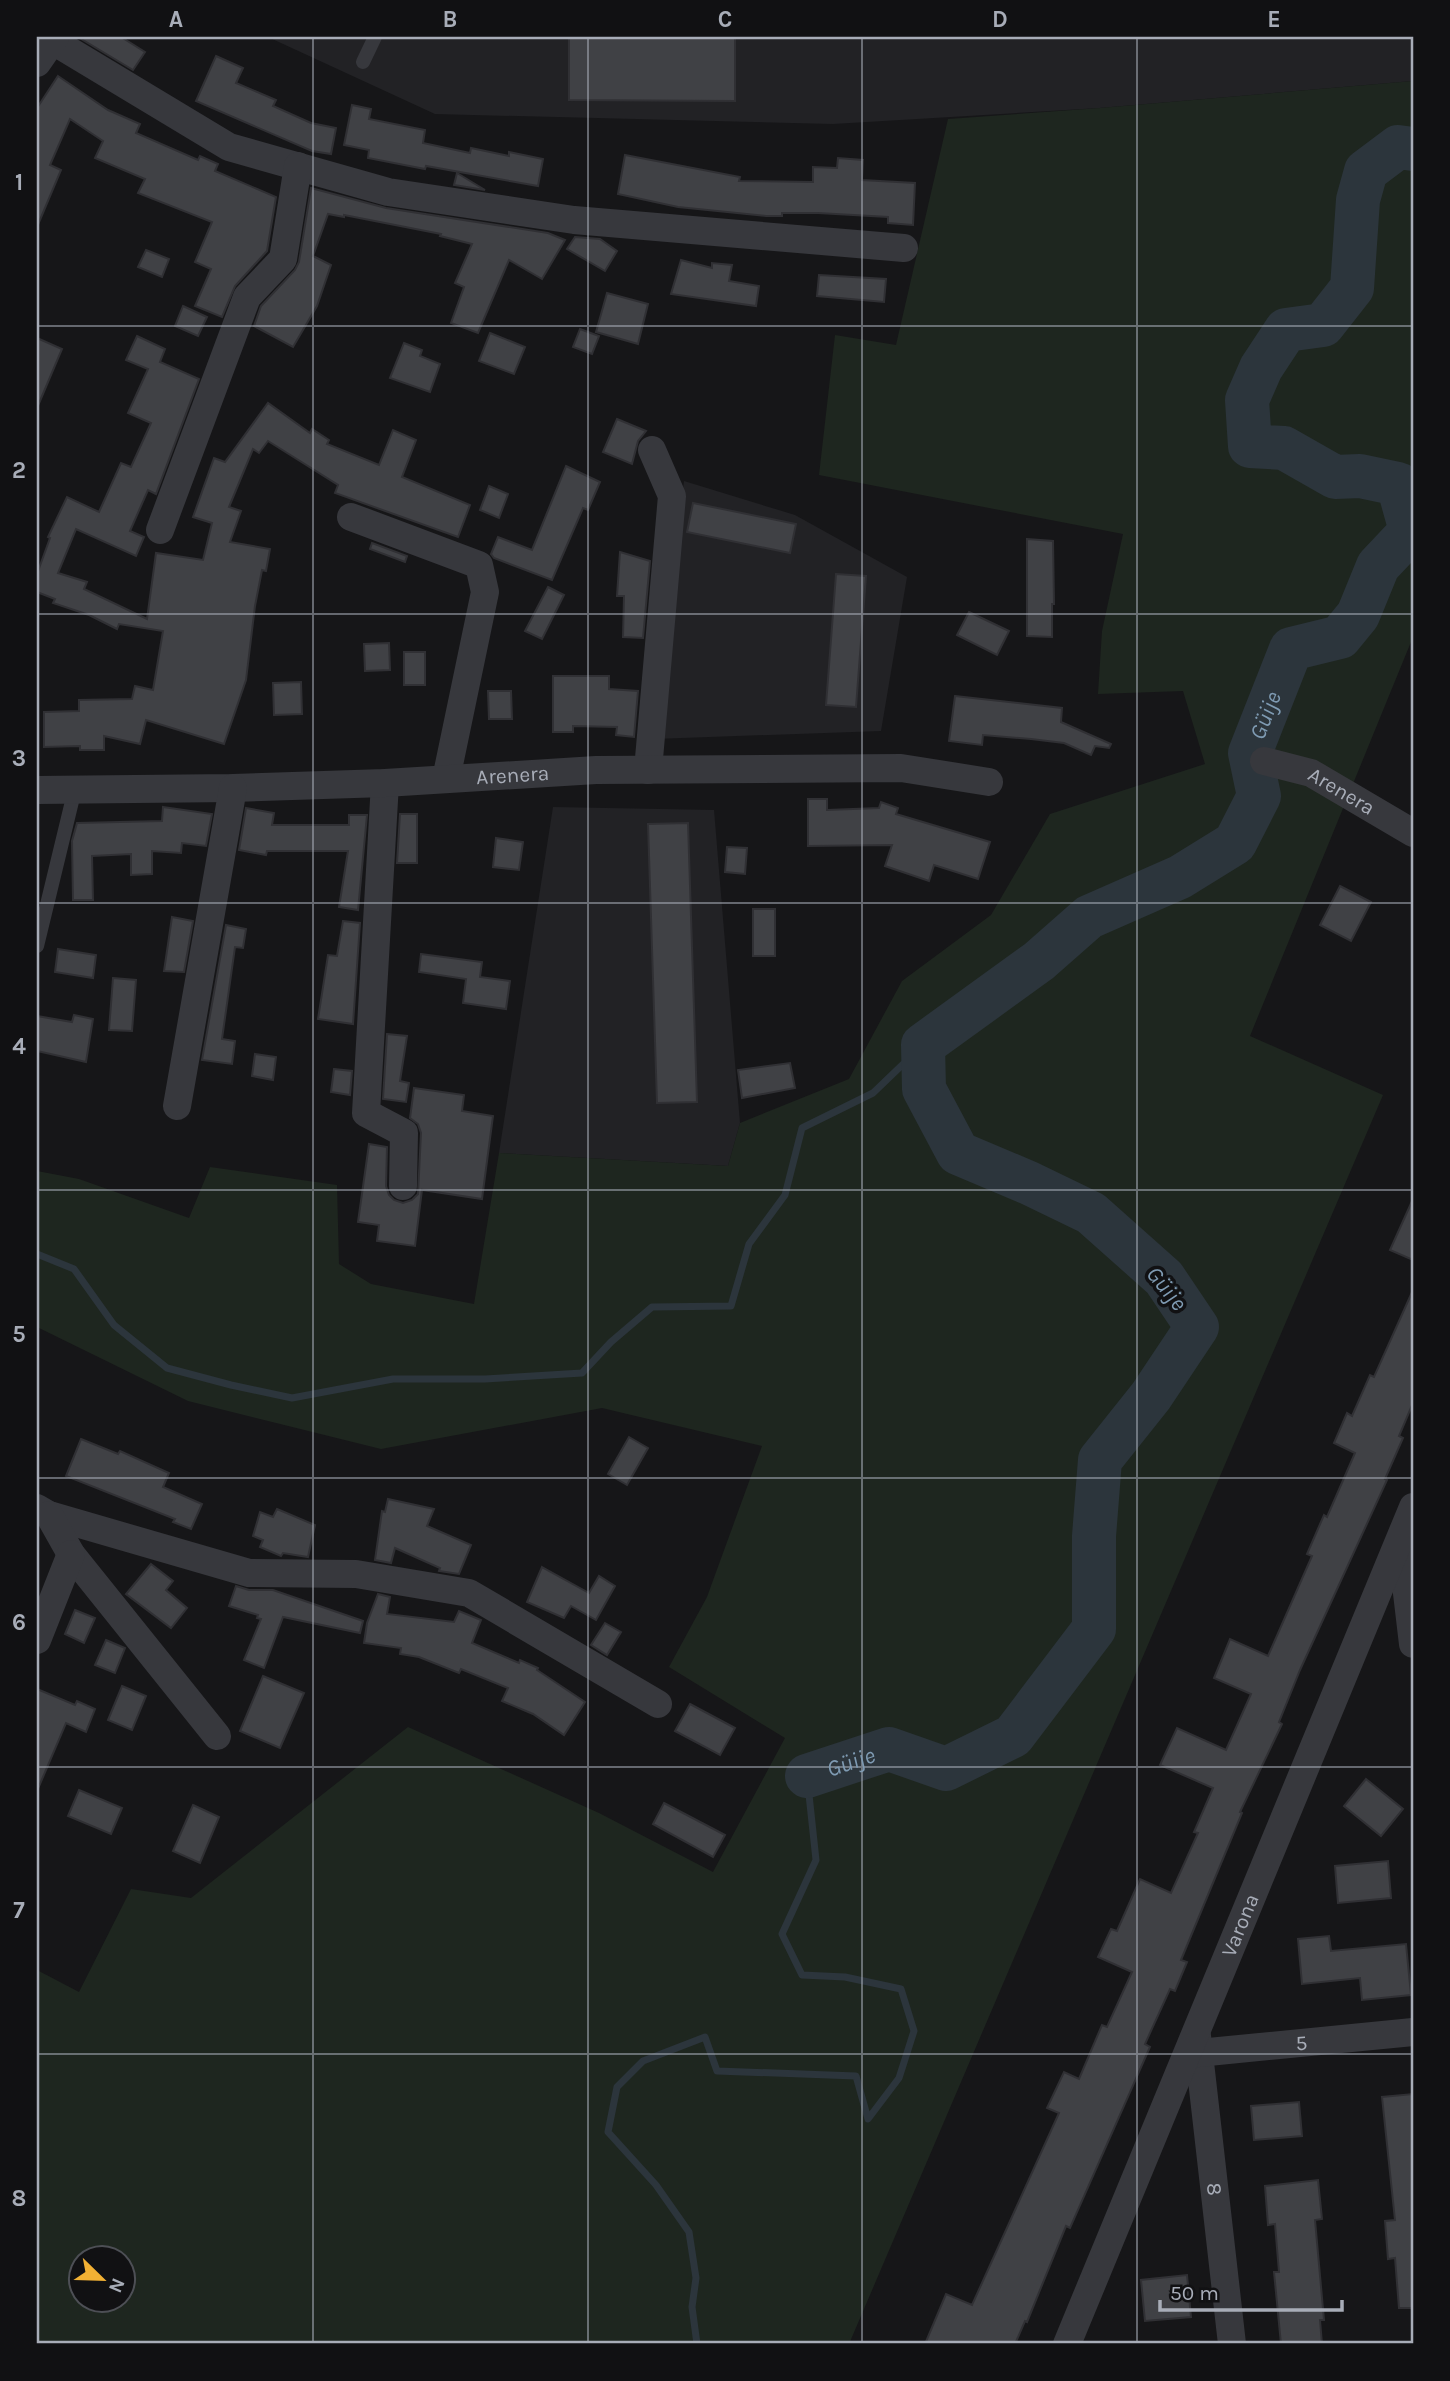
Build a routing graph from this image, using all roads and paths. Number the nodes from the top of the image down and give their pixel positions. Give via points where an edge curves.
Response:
1 (375, 37) edge
2 (48, 47) edge
3 (363, 62) dead end
4 (298, 166) junction
5 (904, 248) dead end
6 (652, 450) dead end
7 (351, 517) dead end
8 (160, 530) dead end
9 (1264, 761) dead end
10 (648, 770) junction
11 (446, 779) junction
12 (989, 782) dead end
13 (385, 783) junction
14 (233, 788) junction
15 (75, 789) junction
16 (37, 790) edge
17 (1413, 834) edge
18 (37, 946) edge
19 (177, 1106) dead end
20 (403, 1186) dead end
21 (1413, 1507) edge
22 (43, 1512) edge
23 (1401, 1540) junction
24 (71, 1554) junction
25 (37, 1640) edge
26 (1413, 1644) edge
27 (658, 1704) dead end
28 (217, 1736) dead end
29 (1413, 2032) edge
30 (1194, 2046) junction
31 (1067, 2344) edge
32 (1233, 2344) edge

1 - 3 lane
2 - 4 street via 229,146
4 - 5 street via 388,192 574,220
4 - 8 street via 283,259 247,297
6 - 10 street via 672,496
7 - 11 street via 479,565 485,592
9 - 17 street, Arenera via 1311,773
10 - 11 street, Arenera
10 - 12 street, Arenera via 901,768
11 - 13 street, Arenera
13 - 14 street, Arenera
13 - 20 street via 366,1113 404,1133
14 - 15 street, Arenera
14 - 19 street
15 - 16 street, Arenera
15 - 18 lane
21 - 23 street, Varona
22 - 24 street
22 - 27 street via 249,1573 356,1574 468,1593
23 - 26 street
23 - 30 street, Varona
24 - 25 street
24 - 28 street
29 - 30 street, 5
30 - 31 street, Varona
30 - 32 street, 8

